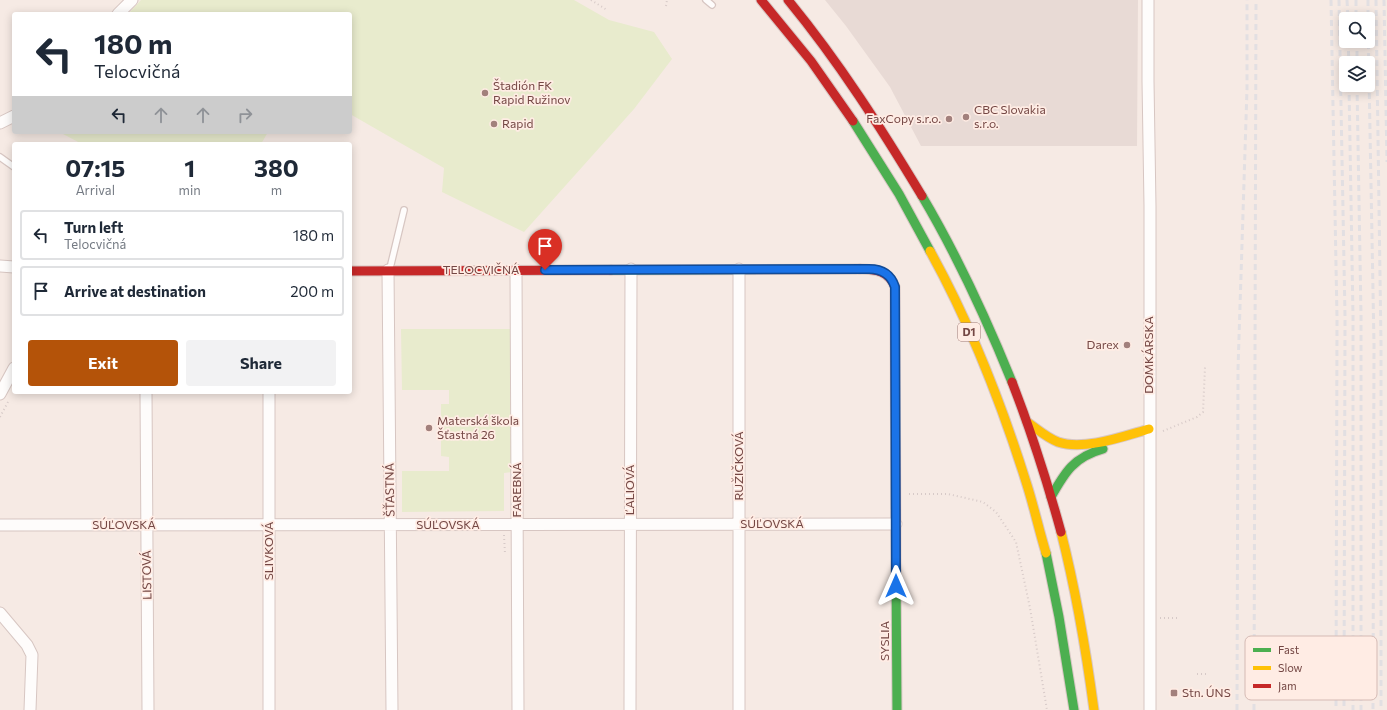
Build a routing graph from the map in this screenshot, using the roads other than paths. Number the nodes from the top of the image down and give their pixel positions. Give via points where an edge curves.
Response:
1 (132, 0) edge
2 (706, 0) edge
3 (762, 0) edge
4 (788, 0) edge
5 (1148, 0) edge
6 (712, 5) dead end
7 (120, 12) edge
8 (12, 117) edge
9 (0, 123) edge
10 (0, 157) edge
11 (12, 166) edge
12 (404, 210) dead end
13 (0, 266) edge
14 (12, 268) edge
15 (631, 269) junction
16 (739, 269) junction
17 (877, 269) joint
18 (352, 270) edge
19 (388, 270) junction
20 (516, 270) junction
21 (12, 374) edge
22 (146, 394) edge
23 (269, 394) edge
24 (5, 396) edge
25 (1027, 422) junction
26 (1149, 434) junction
27 (1051, 497) junction
28 (390, 519) junction
29 (630, 524) junction
30 (739, 524) junction
31 (896, 524) junction
32 (0, 525) edge
33 (146, 525) junction
34 (269, 525) junction
35 (517, 525) junction
36 (0, 613) edge
37 (30, 710) edge
38 (148, 710) edge
39 (269, 710) edge
40 (392, 710) edge
41 (518, 710) edge
42 (630, 710) edge
43 (740, 710) edge
44 (897, 710) edge
45 (1074, 710) edge
46 (1094, 710) edge
47 (1150, 710) edge

1 - 7 street
2 - 6 lane
3 - 45 main road, D1 via 865,138 918,228 969,330 1008,429 1048,562
4 - 25 main road, D1 via 843,70 936,218 988,322
5 - 26 street, DOMKÁRSKA
8 - 9 street
10 - 11 lane
12 - 19 lane
13 - 14 street
15 - 16 main road, TELOCVIČNÁ
15 - 20 main road, TELOCVIČNÁ
15 - 29 street, ĽALIOVÁ
16 - 17 main road, TELOCVIČNÁ
16 - 30 street, RUŽIČKOVÁ
17 - 31 main road, SYSLIA via 889,276 895,287
18 - 19 main road, TELOCVIČNÁ
19 - 20 main road, TELOCVIČNÁ
19 - 28 street, ŠŤASTNÁ
20 - 35 street, FAREBNÁ
21 - 24 street
22 - 33 street, LISTOVÁ
23 - 34 street, SLIVKOVÁ
25 - 26 main road via 1058,442 1074,445
25 - 27 main road, D1
26 - 27 main road via 1092,451 1079,458 1063,474
26 - 47 street, DOMKÁRSKA
27 - 46 main road, D1 via 1080,618
28 - 34 street, SÚĽOVSKÁ
28 - 35 street, SÚĽOVSKÁ
28 - 40 street, ŠŤASTNÁ
29 - 30 street, SÚĽOVSKÁ
29 - 35 street, SÚĽOVSKÁ
29 - 42 street, ĽALIOVÁ
30 - 31 street, SÚĽOVSKÁ
30 - 43 street, RUŽIČKOVÁ
31 - 44 main road, SYSLIA
32 - 33 street, SÚĽOVSKÁ
33 - 34 street, SÚĽOVSKÁ
33 - 38 street, LISTOVÁ
34 - 39 street, SLIVKOVÁ
35 - 41 street, FAREBNÁ
36 - 37 street via 32,654

